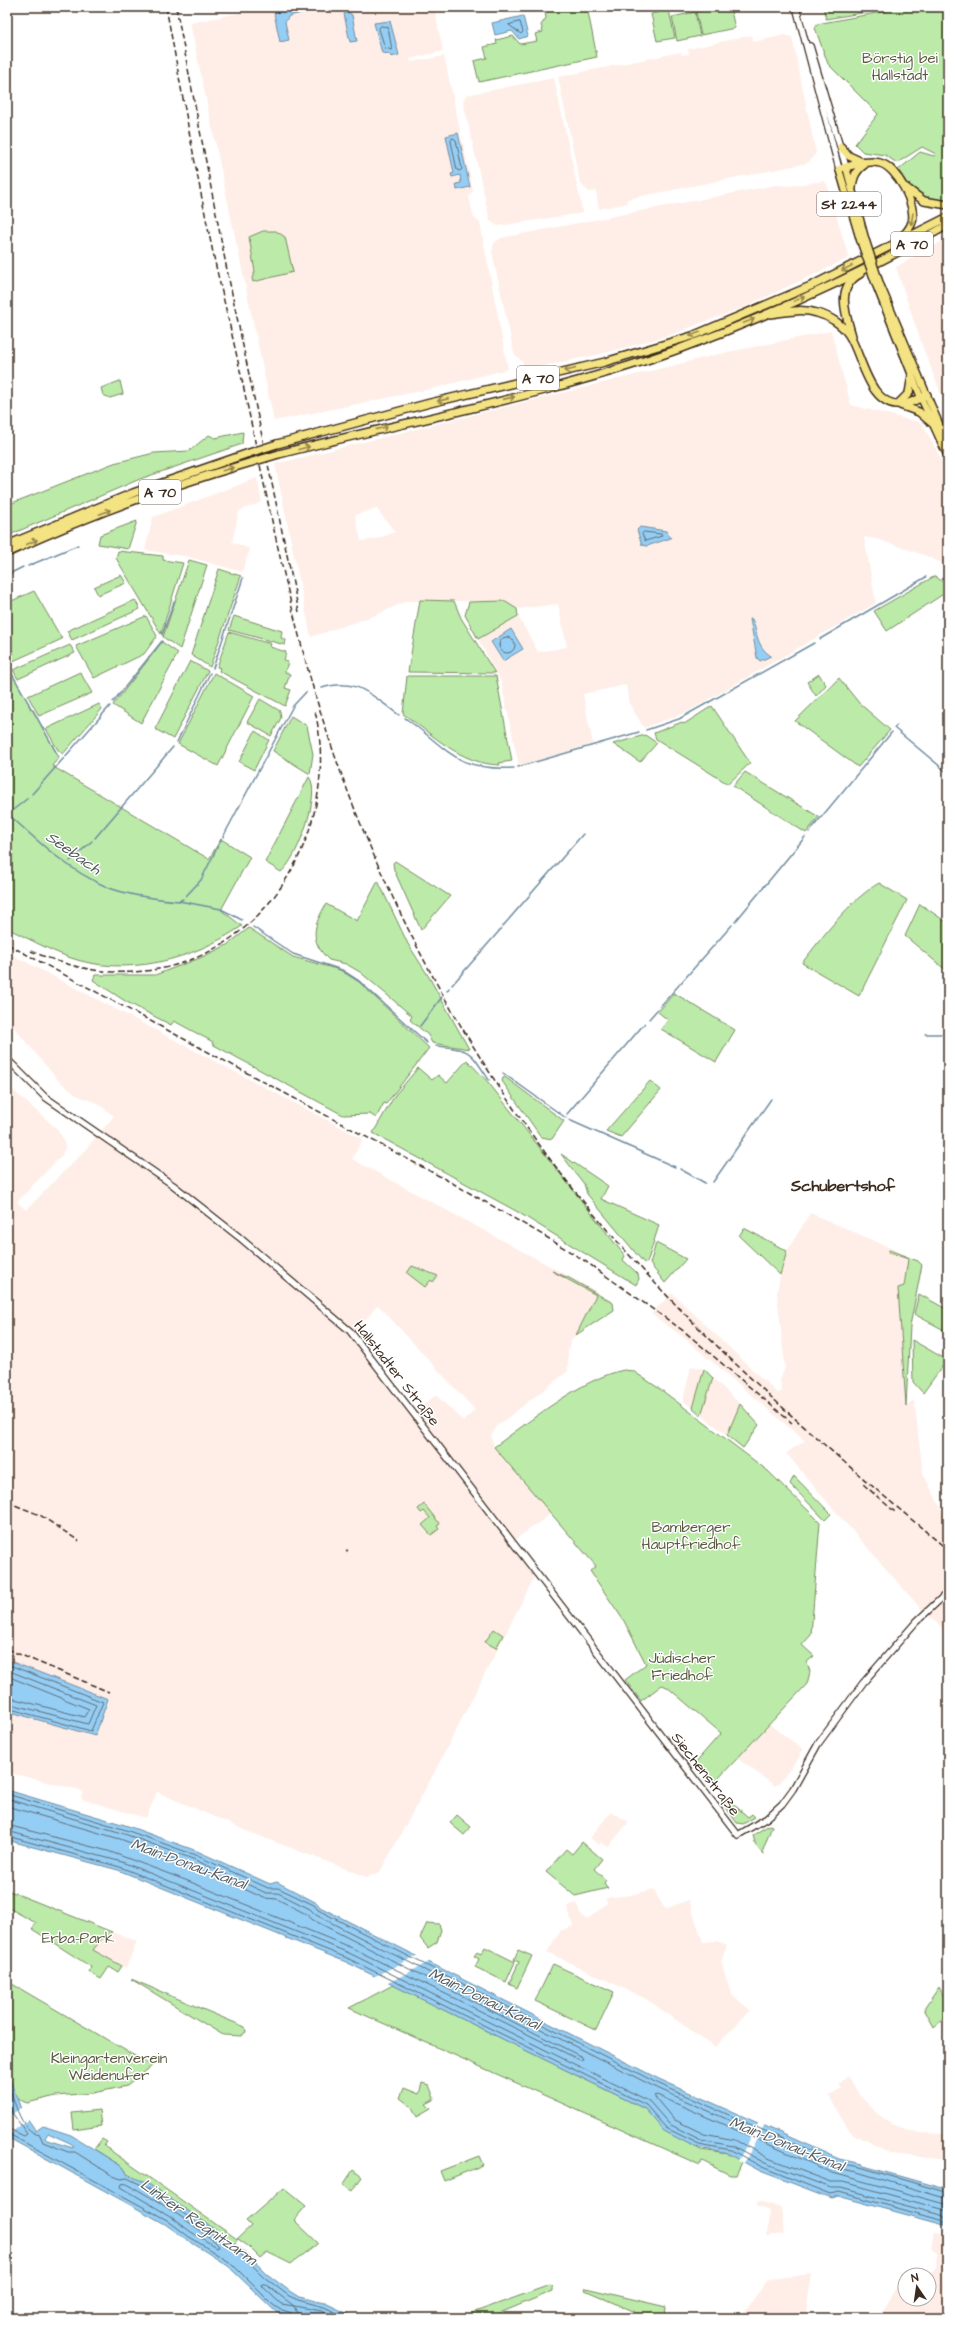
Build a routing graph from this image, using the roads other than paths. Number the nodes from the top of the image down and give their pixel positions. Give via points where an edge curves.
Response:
1 (796, 7) edge
2 (799, 7) edge
3 (841, 147) junction
4 (866, 162) junction
5 (842, 168) junction
6 (901, 183) junction
7 (852, 188) junction
8 (948, 205) edge
9 (948, 217) edge
10 (948, 225) edge
11 (862, 239) junction
12 (882, 251) junction
13 (877, 262) junction
14 (878, 285) junction
15 (764, 315) junction
16 (854, 346) junction
17 (912, 375) junction
18 (924, 397) junction
19 (898, 404) junction
20 (932, 423) junction
21 (948, 445) edge
22 (948, 458) edge
23 (67, 523) junction
24 (56, 528) junction
25 (7, 545) edge
26 (7, 553) edge
27 (8, 1060) edge
28 (948, 1592) edge
29 (656, 1729) joint

1 - 5 main road, St 2244
2 - 3 main road, St 2244
3 - 4 highway via 849,156
3 - 5 main road, St 2244
4 - 5 highway
4 - 6 highway via 884,164
4 - 7 highway via 854,175
5 - 7 main road, St 2244
5 - 11 main road, St 2244
6 - 8 highway via 914,196 924,201
6 -> 12 highway via 912,204 912,222 904,235
7 - 11 main road, St 2244
9 - 12 highway, A 70
10 - 13 highway, A 70
11 - 14 main road, St 2244, bridge
12 -> 23 highway, A 70, bridge via 759,309 657,347 277,444 140,490
15 -> 13 highway, A 70
13 - 16 highway via 853,279 845,290 844,307
14 - 17 main road, St 2244
14 - 18 main road, St 2244
15 - 16 highway via 795,311 815,312 837,323 849,335
23 -> 15 highway, A 70, bridge via 177,485 279,454 594,375 676,350
16 - 19 highway via 877,393 889,403
17 - 18 main road, St 2244
17 - 19 highway via 909,393
18 - 19 highway
18 - 20 main road, St 2244
18 - 21 main road, St 2244
19 - 20 highway via 919,412
20 - 22 main road, St 2244
23 - 24 highway, A 70
24 - 25 highway, A 70
26 -> 24 highway, A 70
27 - 29 main road, Hallstadter Straße via 45,1097 174,1185 350,1331
28 - 29 main road, Siechenstraße via 916,1622 862,1683 818,1744 794,1789 781,1806 767,1818 738,1835

